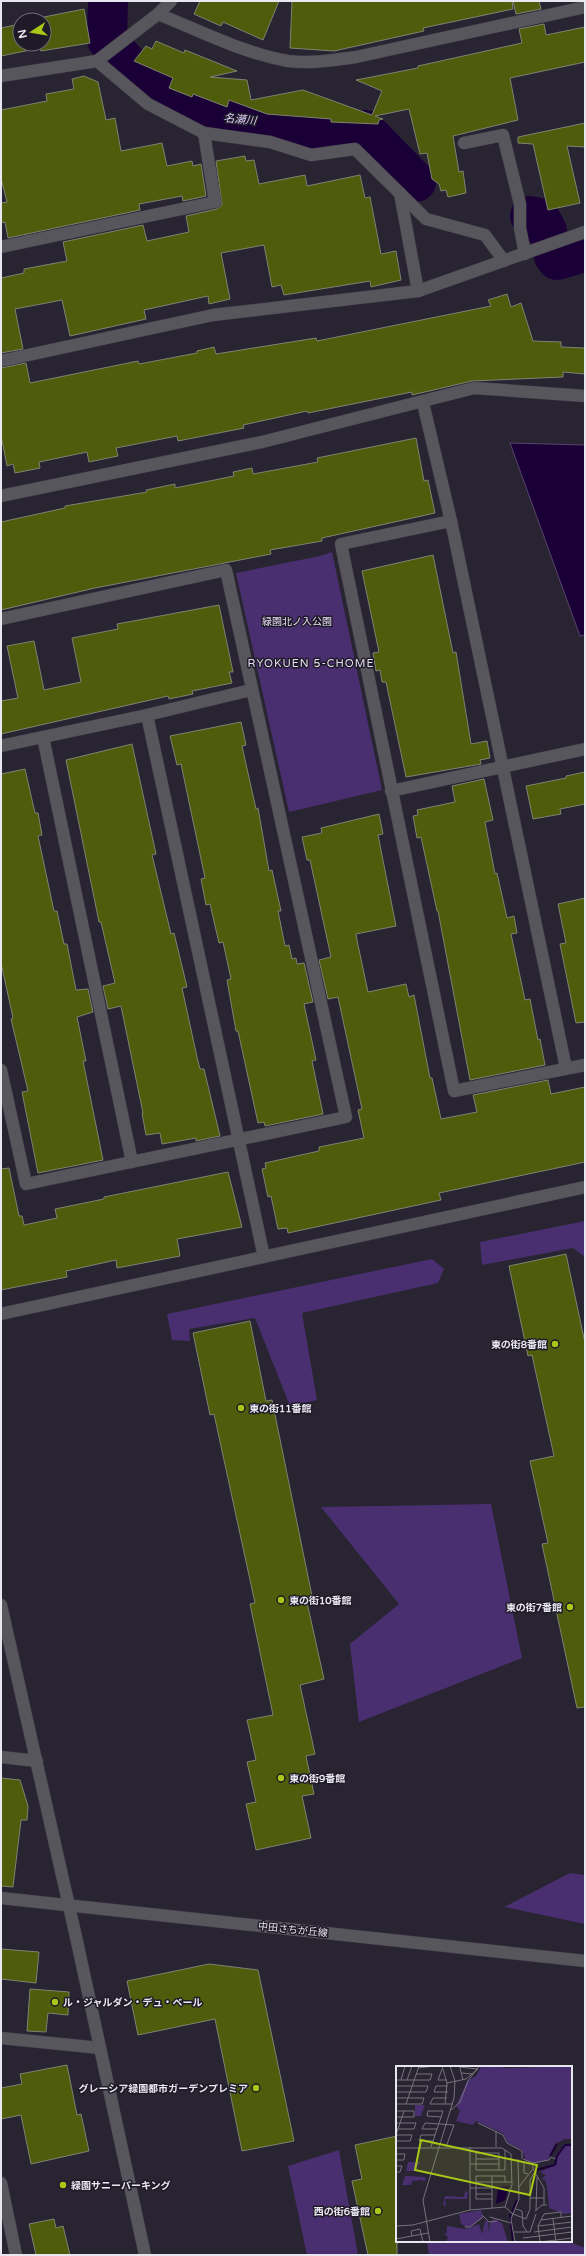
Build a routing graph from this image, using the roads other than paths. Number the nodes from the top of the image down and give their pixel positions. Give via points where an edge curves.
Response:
1 (171, 1) edge
2 (585, 7) edge
3 (158, 14) junction
4 (97, 61) junction
5 (1, 76) edge
6 (204, 134) junction
7 (464, 143) dead end
8 (400, 193) junction
9 (585, 232) edge
10 (1, 247) edge
11 (525, 254) junction
12 (504, 261) junction
13 (418, 291) junction
14 (1, 361) edge
15 (585, 396) edge
16 (422, 403) junction
17 (1, 496) edge
18 (451, 521) junction
19 (1, 619) edge
20 (252, 690) junction
21 (147, 715) junction
22 (43, 737) junction
23 (1, 746) edge
24 (585, 749) edge
25 (503, 767) junction
26 (391, 791) junction
27 (585, 1065) edge
28 (566, 1068) junction
29 (1, 1070) edge
30 (239, 1140) junction
31 (132, 1162) junction
32 (585, 1188) edge
33 (264, 1257) junction
34 (1, 1314) edge
35 (1, 1605) edge
36 (1, 1757) edge
37 (37, 1761) junction
38 (1, 1898) edge
39 (69, 1904) junction
40 (585, 1960) edge
41 (1, 2038) edge
42 (100, 2048) junction
43 (1, 2183) edge
44 (16, 2255) edge
45 (145, 2255) edge

1 - 3 street
2 - 3 street via 356,57 319,62 289,61 248,50
3 - 4 street
4 - 5 street
4 - 6 street via 148,104
6 - 8 street via 270,142 311,154 355,149
6 - 10 street via 215,202
7 - 11 street via 503,135 520,204 520,228
8 - 12 street via 426,219 485,235
8 - 13 street
9 - 11 street
11 - 12 street
12 - 13 street
13 - 14 street via 213,315
15 - 16 street via 474,388
16 - 17 street via 262,442
16 - 18 street
18 - 25 street
18 - 26 street via 341,544
19 - 20 street via 226,570
20 - 21 street
20 - 30 street via 346,1117
21 - 22 street
21 - 30 street
22 - 23 street
22 - 31 street
24 - 25 street
25 - 26 street
25 - 28 street
26 - 28 street via 454,1091
27 - 28 street
29 - 31 street via 26,1184
30 - 31 street
30 - 33 street
32 - 33 street
33 - 34 street
35 - 37 street
36 - 37 street
37 - 39 street
38 - 39 street, 中田さちが丘線
39 - 40 street, 中田さちが丘線
39 - 42 street
41 - 42 street
42 - 45 street
43 - 44 street

